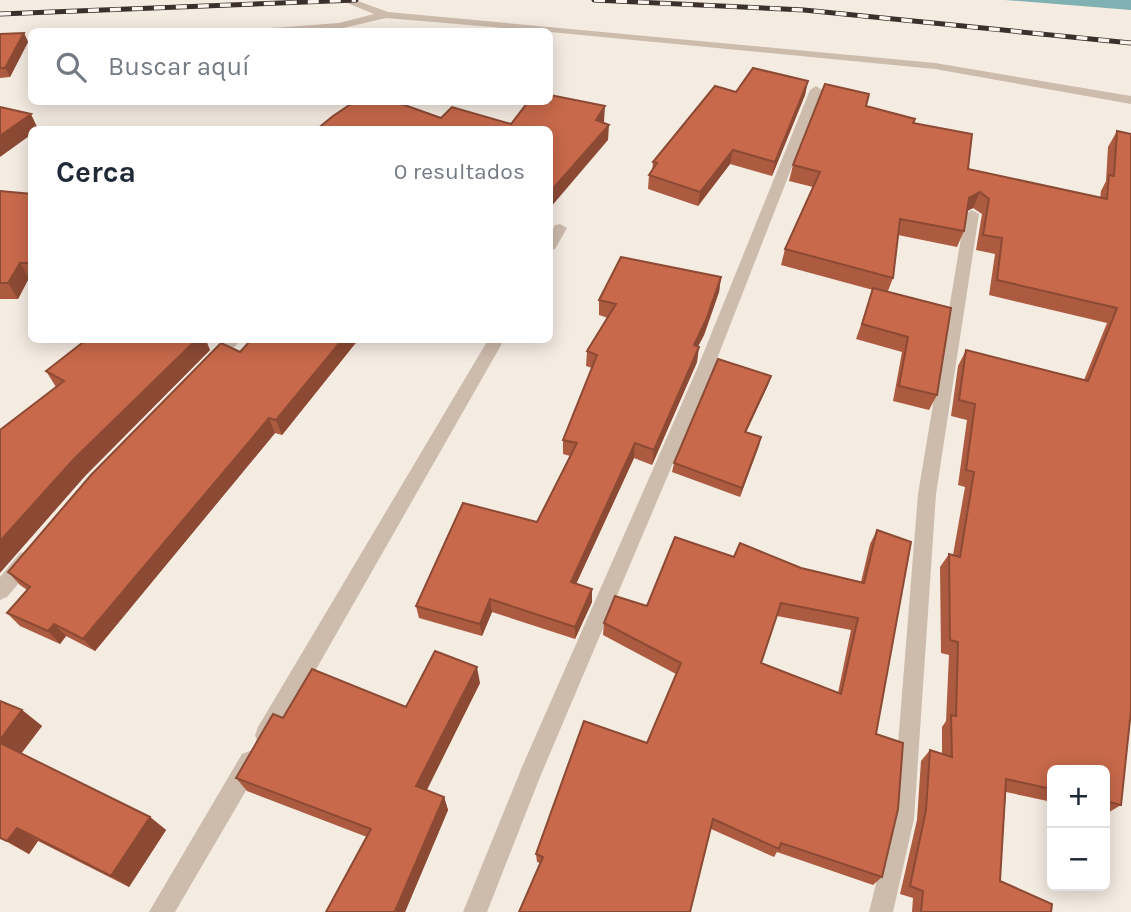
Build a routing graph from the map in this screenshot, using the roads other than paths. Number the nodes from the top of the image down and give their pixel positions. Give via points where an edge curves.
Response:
1 (345, 0) edge
2 (386, 15) junction
3 (312, 28) edge
4 (536, 28) edge
5 (553, 30) edge
6 (816, 90) dead end
7 (1131, 100) edge
8 (972, 214) edge
9 (560, 228) dead end
10 (553, 241) edge
11 (230, 343) edge
12 (494, 343) edge
13 (195, 378) edge
14 (42, 542) edge
15 (0, 591) edge
16 (161, 912) edge
17 (474, 912) edge
18 (881, 912) edge

1 - 2 street
2 - 3 street
2 - 4 street
5 - 7 street via 935,66
6 - 17 street via 705,369
8 - 18 street via 927,494 903,819
9 - 10 street
11 - 13 street
12 - 16 street
14 - 15 street

